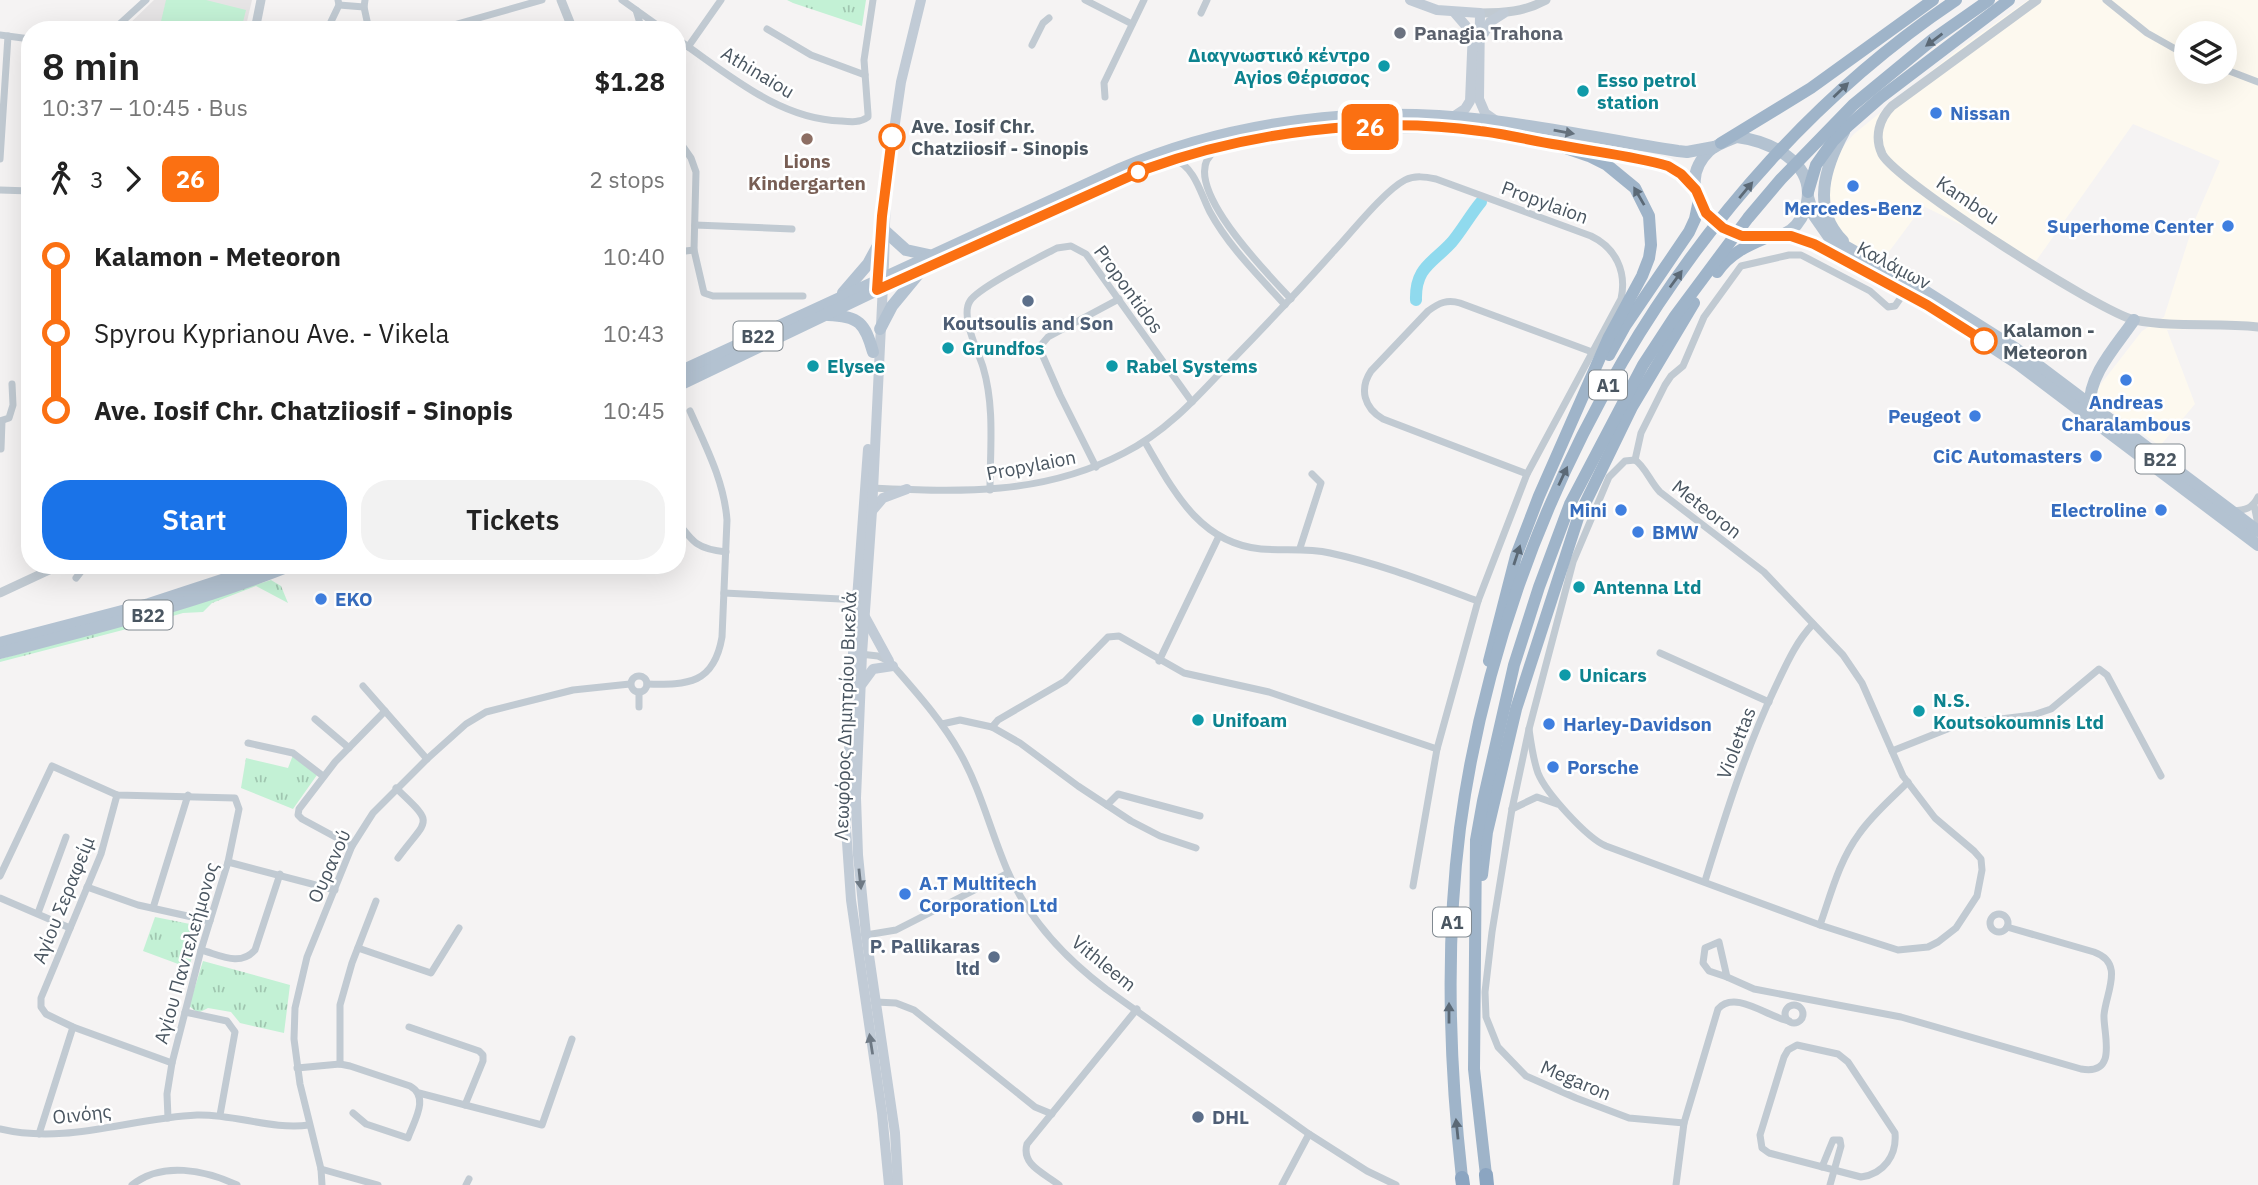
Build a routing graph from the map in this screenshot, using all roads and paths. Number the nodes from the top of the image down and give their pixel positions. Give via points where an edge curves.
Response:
1 (146, 0) edge
2 (261, 0) edge
3 (542, 0) edge
4 (561, 0) edge
5 (622, 0) edge
6 (720, 0) edge
7 (873, 0) edge
8 (921, 0) edge
9 (1086, 0) edge
10 (1144, 0) edge
11 (1207, 0) edge
12 (1410, 0) edge
13 (1546, 0) edge
14 (1933, 0) edge
15 (1956, 0) edge
16 (1989, 0) edge
17 (2009, 0) edge
18 (2037, 0) edge
19 (2106, 0) edge
20 (338, 3) edge
21 (365, 4) edge
22 (635, 10) junction
23 (1454, 12) junction
24 (1201, 13) dead end
25 (1477, 13) junction
26 (1504, 13) junction
27 (1049, 18) dead end
28 (123, 21) edge
29 (257, 21) edge
30 (331, 21) edge
31 (468, 21) edge
32 (569, 21) edge
33 (639, 21) edge
34 (651, 21) edge
35 (1132, 24) junction
36 (767, 29) dead end
37 (4, 35) edge
38 (1476, 43) junction
39 (1032, 45) dead end
40 (688, 47) joint
41 (2174, 48) edge
42 (2237, 74) edge
43 (865, 75) junction
44 (2258, 82) edge
45 (1105, 97) dead end
46 (1453, 117) junction
47 (1496, 121) junction
48 (1848, 126) junction
49 (1232, 145) junction
50 (1557, 145) junction
51 (1717, 145) junction
52 (686, 151) edge
53 (0, 159) edge
54 (1173, 159) junction
55 (0, 190) edge
56 (21, 191) edge
57 (1808, 194) junction
58 (1698, 195) junction
59 (695, 225) junction
60 (792, 229) dead end
61 (883, 235) junction
62 (1772, 237) junction
63 (694, 250) junction
64 (686, 251) edge
65 (1856, 253) junction
66 (928, 261) junction
67 (880, 284) junction
68 (1904, 293) junction
69 (803, 296) dead end
70 (838, 299) junction
71 (1119, 299) junction
72 (1288, 302) junction
73 (827, 315) junction
74 (2134, 320) junction
75 (2258, 327) edge
76 (880, 330) junction
77 (873, 352) junction
78 (1592, 352) junction
79 (2102, 367) junction
80 (686, 369) edge
81 (686, 382) edge
82 (12, 384) dead end
83 (2068, 388) junction
84 (1192, 402) junction
85 (2090, 406) junction
86 (690, 411) dead end
87 (1575, 416) junction
88 (1, 421) edge
89 (1145, 442) junction
90 (1, 449) edge
91 (1635, 460) junction
92 (1096, 467) junction
93 (1312, 474) dead end
94 (1527, 474) junction
95 (869, 488) junction
96 (907, 489) junction
97 (990, 491) junction
98 (2258, 497) edge
99 (2254, 505) junction
100 (872, 511) junction
101 (2231, 511) junction
102 (2258, 524) edge
103 (2258, 531) edge
104 (686, 533) edge
105 (1219, 536) junction
106 (2258, 545) edge
107 (1300, 548) junction
108 (726, 552) junction
109 (37, 574) edge
110 (79, 574) edge
111 (241, 574) edge
112 (268, 574) edge
113 (76, 578) dead end
114 (1555, 583) junction
115 (0, 593) edge
116 (724, 593) junction
117 (861, 601) junction
118 (1478, 601) junction
119 (864, 614) junction
120 (1813, 624) junction
121 (0, 643) edge
122 (0, 653) edge
123 (858, 653) junction
124 (1660, 653) dead end
125 (1159, 661) junction
126 (891, 663) junction
127 (630, 684) junction
128 (647, 684) junction
129 (363, 686) dead end
130 (861, 688) junction
131 (639, 692) junction
132 (1769, 702) junction
133 (639, 707) dead end
134 (385, 711) junction
135 (315, 719) dead end
136 (942, 724) junction
137 (992, 727) junction
138 (1529, 729) junction
139 (248, 743) dead end
140 (1496, 743) junction
141 (349, 748) junction
142 (1437, 749) junction
143 (1892, 751) junction
144 (427, 759) junction
145 (1471, 765) junction
146 (323, 776) junction
147 (2161, 776) dead end
148 (1908, 782) junction
149 (396, 788) junction
150 (117, 795) junction
151 (188, 795) junction
152 (1107, 805) junction
153 (1563, 808) junction
154 (1512, 809) junction
155 (1200, 816) dead end
156 (66, 837) dead end
157 (352, 846) junction
158 (1196, 848) dead end
159 (398, 858) dead end
160 (228, 862) junction
161 (1008, 873) junction
162 (280, 874) junction
163 (0, 876) edge
164 (1705, 881) junction
165 (1413, 886) dead end
166 (87, 887) junction
167 (335, 890) junction
168 (0, 898) edge
169 (376, 901) dead end
170 (153, 908) junction
171 (38, 913) junction
172 (210, 920) junction
173 (1820, 925) junction
174 (70, 928) junction
175 (459, 928) dead end
176 (2007, 928) dead end
177 (866, 935) junction
178 (358, 948) junction
179 (201, 950) junction
180 (1473, 959) junction
181 (1727, 977) junction
182 (876, 1002) junction
183 (1798, 1002) junction
184 (1137, 1009) junction
185 (1787, 1010) junction
186 (185, 1012) junction
187 (1769, 1012) junction
188 (1789, 1021) junction
189 (73, 1027) junction
190 (409, 1027) dead end
191 (572, 1039) dead end
192 (172, 1063) junction
193 (340, 1064) junction
194 (297, 1068) junction
195 (419, 1093) junction
196 (465, 1105) junction
197 (353, 1113) dead end
198 (1052, 1114) junction
199 (220, 1115) junction
200 (168, 1118) junction
201 (1684, 1123) junction
202 (309, 1125) junction
203 (0, 1129) edge
204 (39, 1134) junction
205 (1309, 1134) junction
206 (1822, 1167) junction
207 (321, 1169) junction
208 (1835, 1170) junction
209 (1487, 1180) edge
210 (1462, 1182) edge
211 (132, 1185) edge
212 (237, 1185) edge
213 (323, 1185) edge
214 (378, 1185) edge
215 (888, 1185) edge
216 (898, 1185) edge
217 (1059, 1185) edge
218 (1282, 1185) edge
219 (1396, 1185) edge
220 (1676, 1185) edge
221 (1830, 1185) edge

1 - 28 street
2 - 29 street
3 - 31 street
4 - 32 street
5 - 22 street
6 - 40 street
7 - 43 street
8 - 61 main road via 894,120
9 - 35 street
10 - 35 street
11 - 24 street
12 - 23 main road
13 - 26 street
14 - 51 highway via 1811,88
145 -> 15 highway, A1 via 1510,615 1555,494 1628,350 1702,242 1764,168 1850,82
16 -> 140 highway, A1 via 1853,105 1756,208 1675,316 1643,365 1570,504 1529,616
17 - 48 highway
18 - 74 street, Kambou via 1892,106 1878,130 1880,149 1894,168 1941,203 2075,291
19 - 41 street
20 - 21 street
20 - 30 street
22 - 33 street
22 - 34 street
23 - 25 main road
23 - 38 main road
25 - 26 street
25 - 38 main road
26 - 38 main road via 1490,22
27 - 39 street
35 - 45 street via 1104,83
36 - 43 street via 811,55
37 - 53 street
38 - 46 main road via 1470,101
38 - 47 main road via 1480,105
40 - 43 street, Athinaiou via 760,95 815,118 857,122 868,117
42 - 44 street
46 - 47 main road, B22
46 - 66 main road, B22 via 1331,117 1214,136 1147,157
47 -> 51 main road, B22 via 1686,152
48 - 57 highway via 1816,165
48 - 65 main road via 1826,173 1823,202 1832,227
49 - 50 main road, B22 via 1294,133 1386,127 1479,130
49 - 54 main road, B22
49 - 72 street via 1214,151 1207,159 1203,170 1207,187 1235,235
50 - 58 main road, B22 via 1668,166
87 -> 50 highway via 1642,276 1651,230 1643,201 1626,178 1590,156
51 - 57 main road, B22 via 1737,137 1779,149 1800,170
51 - 58 main road via 1698,169
52 - 59 street via 696,175
54 - 66 main road, B22
54 - 72 street via 1188,168 1222,232
55 - 56 street
57 - 62 main road via 1796,225
57 - 65 main road, Καλάμων / B22 via 1822,230
58 - 62 main road, B22 via 1706,213 1723,228 1742,236
58 - 87 highway via 1689,232 1625,326
59 - 60 street
59 - 63 street
61 - 66 main road
61 - 67 main road
61 - 70 main road via 864,270
62 - 68 main road, Καλάμων / B22 via 1797,237 1814,244
62 - 114 highway via 1729,257 1686,314 1588,493
63 - 64 street
63 - 69 street via 706,295
65 - 83 main road, Καλάμων / B22 via 1976,322
66 - 67 main road, B22
66 - 76 main road
67 - 70 main road, B22
67 - 73 main road, B22
67 - 76 main road, Λεωφόρος Δημητρίου Βικελά
67 - 77 main road, Λεωφόρος Δημητρίου Βικελά
68 - 91 street via 1895,306 1888,307 1872,292 1801,256 1741,266 1704,317 1685,364 1665,385 1641,433
68 - 106 main road, Καλάμων / B22 via 2018,364
70 - 80 main road, B22
71 - 84 street, Propontidos
71 - 92 street via 1048,337 1042,346 1060,395
71 - 97 street, Propontidos via 1086,254 1067,246 971,300 967,319 989,398
72 - 78 street, Propylaion via 1398,184 1411,178 1430,178 1591,236 1607,246 1621,269 1622,293
72 - 84 street, Propylaion
73 - 77 main road via 859,321
73 - 81 main road, B22
74 - 75 street, Kambou
74 - 79 main road
76 - 95 main road, Λεωφόρος Δημητρίου Βικελά
77 - 95 main road, Λεωφόρος Δημητρίου Βικελά
78 - 94 street, Propylaion
78 - 94 street via 1448,300 1429,312 1366,378 1365,396 1378,416
79 - 83 main road via 2085,383
79 - 85 main road via 2091,390
82 - 88 street via 12,412
83 - 85 main road, Καλάμων / B22
84 - 89 street, Propylaion
85 - 101 main road, Καλάμων / B22
86 - 108 street via 726,501
145 -> 87 highway via 1487,669 1517,556
88 - 90 street
89 - 92 street, Propylaion
89 - 105 street via 1179,500
91 - 120 street, Meteoron via 1660,492 1764,572
91 - 138 street, Megaron via 1625,461 1609,477 1573,562
92 - 97 street, Propylaion
93 - 107 street via 1321,483
94 - 118 street, Propylaion
95 - 96 street, Propylaion
95 - 100 main road, Λεωφόρος Δημητρίου Βικελά
95 - 117 main road, Λεωφόρος Δημητρίου Βικελά
96 - 97 street, Propylaion
96 - 100 main road via 883,498
98 - 99 street
99 - 101 street
99 - 102 street
100 - 117 main road, Λεωφόρος Δημητρίου Βικελά
101 - 103 main road, Καλάμων / B22
104 - 108 street via 705,550
105 - 107 street via 1259,549
105 - 125 street
107 - 118 street via 1364,561
108 - 116 street
109 - 115 street
110 - 113 street
111 - 121 main road, B22 via 149,604
112 - 122 main road, B22 via 154,613
114 - 140 highway
114 - 180 highway via 1516,709 1487,832
116 - 117 street
116 - 128 street via 719,654 711,669 697,680
117 - 119 main road, Λεωφόρος Δημητρίου Βικελά
117 - 123 main road, Λεωφόρος Δημητρίου Βικελά
118 - 142 street, Propylaion
119 - 123 main road, Λεωφόρος Δημητρίου Βικελά
119 - 126 main road
120 - 132 street, Violettas via 1798,641
120 - 143 street, Meteoron via 1858,676
123 - 126 street
123 - 130 main road, Λεωφόρος Δημητρίου Βικελά
215 -> 123 main road, Λεωφόρος Δημητρίου Βικελά via 848,860 846,804
124 - 132 street
125 - 137 street via 1119,636 1108,637 1065,681
125 - 142 street via 1184,673 1269,692
126 - 130 main road via 873,669
126 - 136 street, Vithleem
127 - 128 street via 639,675
127 - 131 street
127 - 144 street, Ουρανού via 573,690 486,712
128 - 131 street
129 - 134 street
130 -> 177 main road, Λεωφόρος Δημητρίου Βικελά via 857,810
131 - 133 street
132 - 164 street, Violettas via 1748,750
134 - 141 street
134 - 144 street
135 - 141 street
136 - 137 street via 960,720
136 - 161 street, Vithleem via 969,771
137 - 152 street
138 - 153 street via 1539,776
138 - 154 street, Megaron
139 - 146 street via 293,753
140 - 180 highway, A1 via 1476,840
141 - 146 street
142 - 165 street, Propylaion
143 - 147 street via 1960,724 2051,709 2099,669 2107,675
143 - 148 street, Meteoron
144 - 149 street, Ουρανού
210 -> 145 highway, A1 via 1452,1081 1449,958 1458,848
146 - 157 street via 298,815
148 - 173 street via 1853,843
148 - 173 street, Meteoron via 1935,818 1981,859 1977,896 1963,920 1942,939 1916,950 1891,949
149 - 157 street, Ουρανού
149 - 159 street via 424,819
150 - 151 street
150 - 163 street via 52,766
150 - 166 street, Αγίου Σεραφείμ
151 - 160 street, Αγίου Παντελεήμονος via 235,797 239,809
151 - 170 street
152 - 155 street via 1118,794
152 - 158 street via 1160,836
153 - 154 street via 1537,797
153 - 164 street via 1598,843
154 - 201 street, Megaron via 1485,992 1486,1017 1498,1047 1527,1076 1576,1098 1629,1118
156 - 171 street
157 - 167 street, Ουρανού
160 - 162 street
160 - 172 street, Αγίου Παντελεήμονος
161 - 177 street via 896,930
161 - 184 street, Vithleem via 1029,911 1061,951
162 - 167 street
162 - 179 street via 251,955 238,960
164 - 173 street
166 - 170 street
166 - 174 street, Αγίου Σεραφείμ
167 - 194 street, Ουρανού via 298,988
168 - 171 street
169 - 178 street
170 - 172 street
171 - 174 street
172 - 179 street, Αγίου Παντελεήμονος
174 - 189 street, Αγίου Σεραφείμ via 41,1007
175 - 178 street via 431,973
176 - 183 street via 2095,952 2110,964 2112,978 2104,1016 2108,1051 2100,1065 2081,1069 1901,1017
177 - 182 main road, Λεωφόρος Δημητρίου Βικελά
178 - 193 street via 340,1005
179 - 186 street, Αγίου Παντελεήμονος
180 - 209 highway, A1 via 1474,1069
181 - 181 street via 1719,942 1709,945 1703,963 1709,971
181 - 183 street
182 - 198 street via 914,1010 1035,1107
182 - 216 main road, Λεωφόρος Δημητρίου Βικελά
183 - 185 street
183 - 188 street via 1802,1017 1796,1023
184 - 198 street
184 - 205 street, Vithleem
185 - 187 street
185 - 188 street
186 - 192 street, Αγίου Παντελεήμονος
186 - 199 street via 227,1021 234,1032
187 - 188 street
187 - 201 street via 1732,1002 1720,1006
189 - 192 street
189 - 204 street
190 - 196 street via 483,1055
191 - 196 street via 542,1125
192 - 200 street, Αγίου Παντελεήμονος
193 - 194 street
193 - 195 street
194 - 202 street, Ουρανού
195 - 196 street
195 - 197 street via 420,1106 408,1138 366,1124
198 - 217 street via 1027,1143 1024,1154
199 - 200 street, Οινόης
199 - 202 street, Οινόης via 287,1127
200 - 204 street, Οινόης via 84,1132
201 - 220 street
202 - 207 street, Ουρανού
203 - 204 street, Οινόης
205 - 218 street
205 - 219 street, Vithleem
206 - 208 street
206 - 208 street via 1832,1142 1839,1139 1842,1145
206 - 208 street via 1769,1153 1760,1142 1784,1057 1797,1045 1844,1058 1895,1133 1891,1158 1884,1167 1863,1177
207 - 213 street, Ουρανού
207 - 214 street
208 - 221 street
211 - 212 street via 160,1172 182,1170 210,1174

